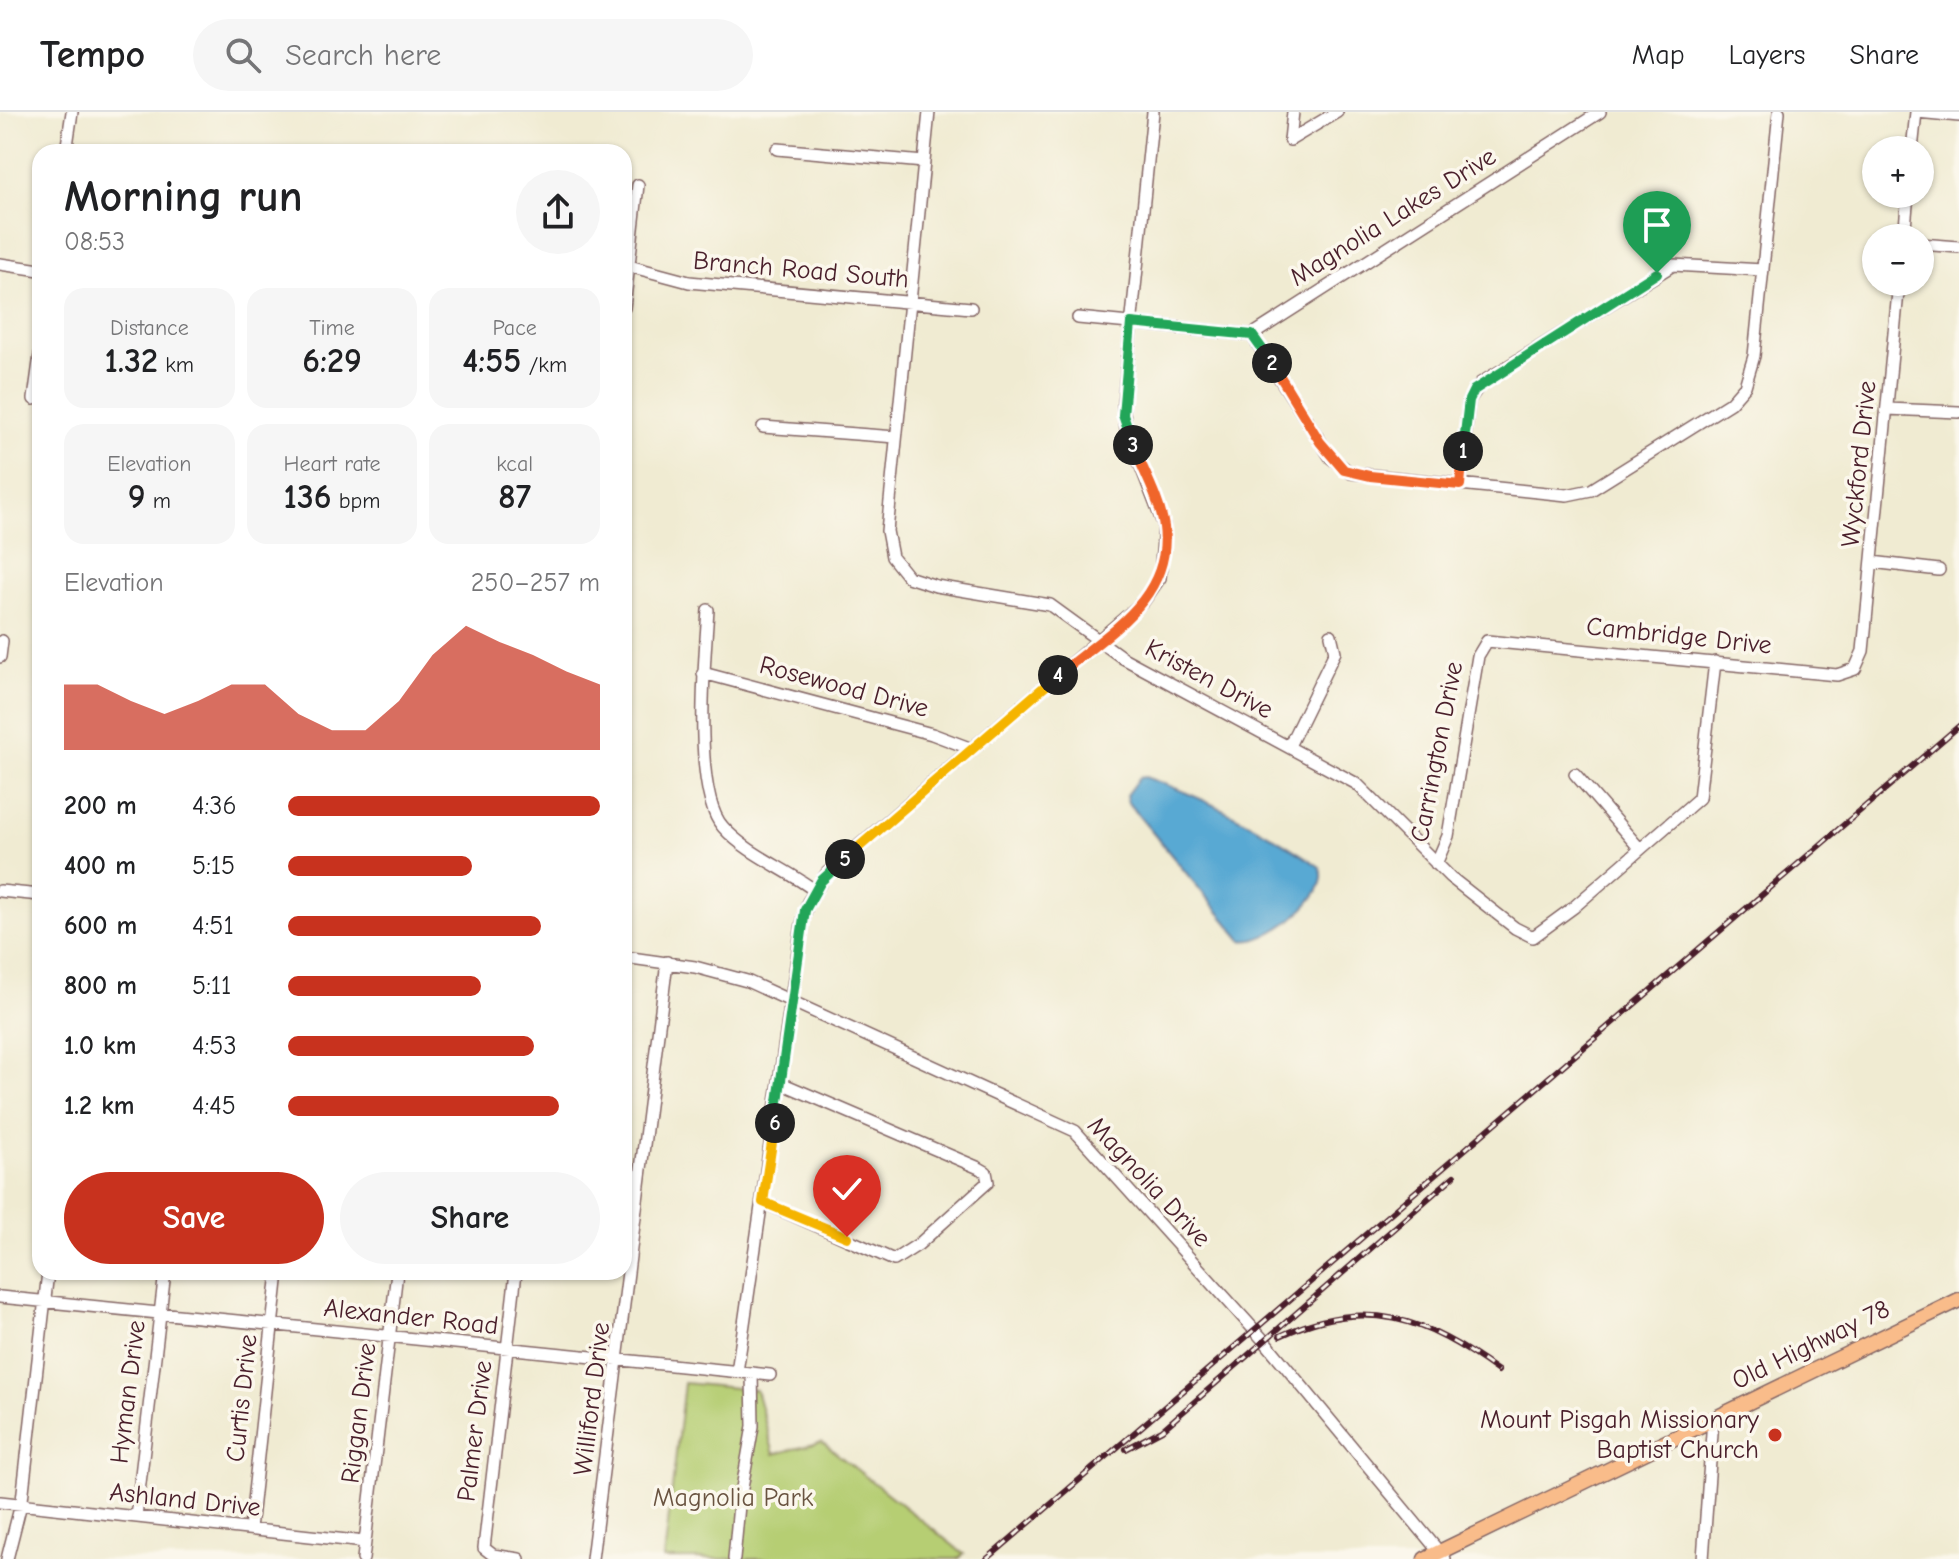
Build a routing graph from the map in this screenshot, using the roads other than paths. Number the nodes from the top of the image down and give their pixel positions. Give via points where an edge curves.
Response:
1 (72, 112) edge
2 (929, 112) edge
3 (1153, 112) edge
4 (1293, 112) edge
5 (1337, 112) edge
6 (1779, 112) edge
7 (1916, 112) edge
8 (1597, 113) edge
9 (1959, 116) edge
10 (1913, 136) edge
11 (67, 144) edge
12 (777, 149) dead end
13 (924, 162) junction
14 (638, 185) dead end
15 (632, 230) edge
16 (1934, 245) edge
17 (1959, 247) edge
18 (632, 261) edge
19 (0, 264) edge
20 (32, 269) edge
21 (1763, 270) junction
22 (1898, 296) edge
23 (909, 302) junction
24 (971, 308) dead end
25 (1078, 318) dead end
26 (1131, 323) junction
27 (1252, 335) junction
28 (1887, 409) junction
29 (1959, 412) edge
30 (763, 427) dead end
31 (896, 437) junction
32 (1460, 485) junction
33 (1872, 562) junction
34 (1939, 570) dead end
35 (708, 610) dead end
36 (1331, 635) dead end
37 (2, 641) edge
38 (1098, 641) junction
39 (1481, 647) joint
40 (1863, 651) joint
41 (0, 657) edge
42 (1715, 662) junction
43 (703, 673) junction
44 (1289, 746) junction
45 (972, 749) junction
46 (1575, 774) dead end
47 (1640, 849) junction
48 (1436, 864) junction
49 (814, 890) junction
50 (0, 891) edge
51 (32, 894) edge
52 (632, 958) edge
53 (667, 962) junction
54 (793, 1001) junction
55 (781, 1083) junction
56 (763, 1202) junction
57 (632, 1252) edge
58 (47, 1280) edge
59 (164, 1280) edge
60 (277, 1280) edge
61 (396, 1280) edge
62 (515, 1280) edge
63 (629, 1280) edge
64 (0, 1297) edge
65 (1959, 1300) edge
66 (45, 1302) junction
67 (160, 1313) junction
68 (273, 1325) junction
69 (390, 1337) junction
70 (507, 1348) junction
71 (619, 1360) junction
72 (737, 1372) junction
73 (752, 1373) junction
74 (770, 1375) dead end
75 (1713, 1419) junction
76 (0, 1502) edge
77 (21, 1504) junction
78 (136, 1517) junction
79 (250, 1529) junction
80 (365, 1542) junction
81 (593, 1557) edge
82 (1436, 1557) edge
83 (7, 1559) edge
84 (363, 1559) edge
85 (519, 1559) edge
86 (734, 1559) edge
87 (1703, 1559) edge

1 - 11 street
2 - 13 street, Kristen Drive
3 - 26 street
4 - 5 street via 1290,140
6 - 21 street
7 - 9 street
7 - 10 street
8 - 27 street, Magnolia Lakes Drive
12 - 13 street
13 - 23 street, Kristen Drive
14 - 15 street
16 - 17 street
18 - 23 street, Branch Road South via 689,282
19 - 20 street
21 - 32 street via 1673,265 1481,383 1469,400
21 - 32 street via 1747,380 1722,409 1583,493
22 - 28 street, Wyckford Drive
23 - 24 street, Branch Road South
23 - 31 street, Kristen Drive
25 - 26 street
26 - 27 street
26 - 38 street via 1124,421 1161,517 1164,548 1160,578 1149,595
27 - 32 street via 1331,458 1351,473
28 - 29 street
28 - 33 street, Wyckford Drive
30 - 31 street
31 - 38 street, Kristen Drive via 888,541 904,574 936,586 1044,603
33 - 34 street
33 - 40 street, Wyckford Drive
35 - 43 street
36 - 44 street via 1335,652
37 - 41 street
38 - 44 street, Kristen Drive
38 - 45 street
39 - 42 street, Cambridge Drive via 1496,640
39 - 48 street, Carrington Drive via 1448,836
40 - 42 street, Cambridge Drive via 1855,669 1837,675
42 - 47 street via 1701,794
43 - 45 street, Rosewood Drive
43 - 49 street via 706,764 714,815 733,837
44 - 48 street, Kristen Drive via 1357,784
45 - 49 street via 827,873
46 - 47 street
47 - 48 street, Kristen Drive via 1543,932 1530,936
49 - 54 street via 805,910
50 - 51 street
52 - 53 street, Magnolia Drive
53 - 54 street, Magnolia Drive via 732,976
53 - 57 street, Williford Drive
54 - 55 street
54 - 82 street, Magnolia Drive via 1075,1131 1267,1344
55 - 56 street
55 - 56 street via 986,1172 988,1182 898,1259 885,1258
56 - 72 street
58 - 66 street
59 - 67 street, Hyman Drive
60 - 68 street, Curtis Drive
61 - 69 street, Riggan Drive
62 - 70 street, Palmer Drive
63 - 71 street, Williford Drive
64 - 66 street, Alexander Road
65 - 75 main road, Old Highway 78
66 - 67 street, Alexander Road
66 - 77 street
67 - 68 street, Alexander Road
67 - 78 street, Hyman Drive
68 - 69 street, Alexander Road
68 - 79 street, Curtis Drive
69 - 70 street, Alexander Road
69 - 80 street, Riggan Drive
70 - 71 street, Alexander Road
70 - 85 street, Palmer Drive via 484,1548
71 - 72 street, Alexander Road
71 - 81 street, Williford Drive
72 - 73 street, Alexander Road
73 - 74 street, Alexander Road
73 - 86 street via 753,1426
75 - 82 main road, Old Highway 78
75 - 87 street
76 - 77 street, Ashland Drive
77 - 78 street, Ashland Drive
77 - 83 street
78 - 79 street, Ashland Drive
79 - 80 street, Ashland Drive
80 - 84 street, Riggan Drive

